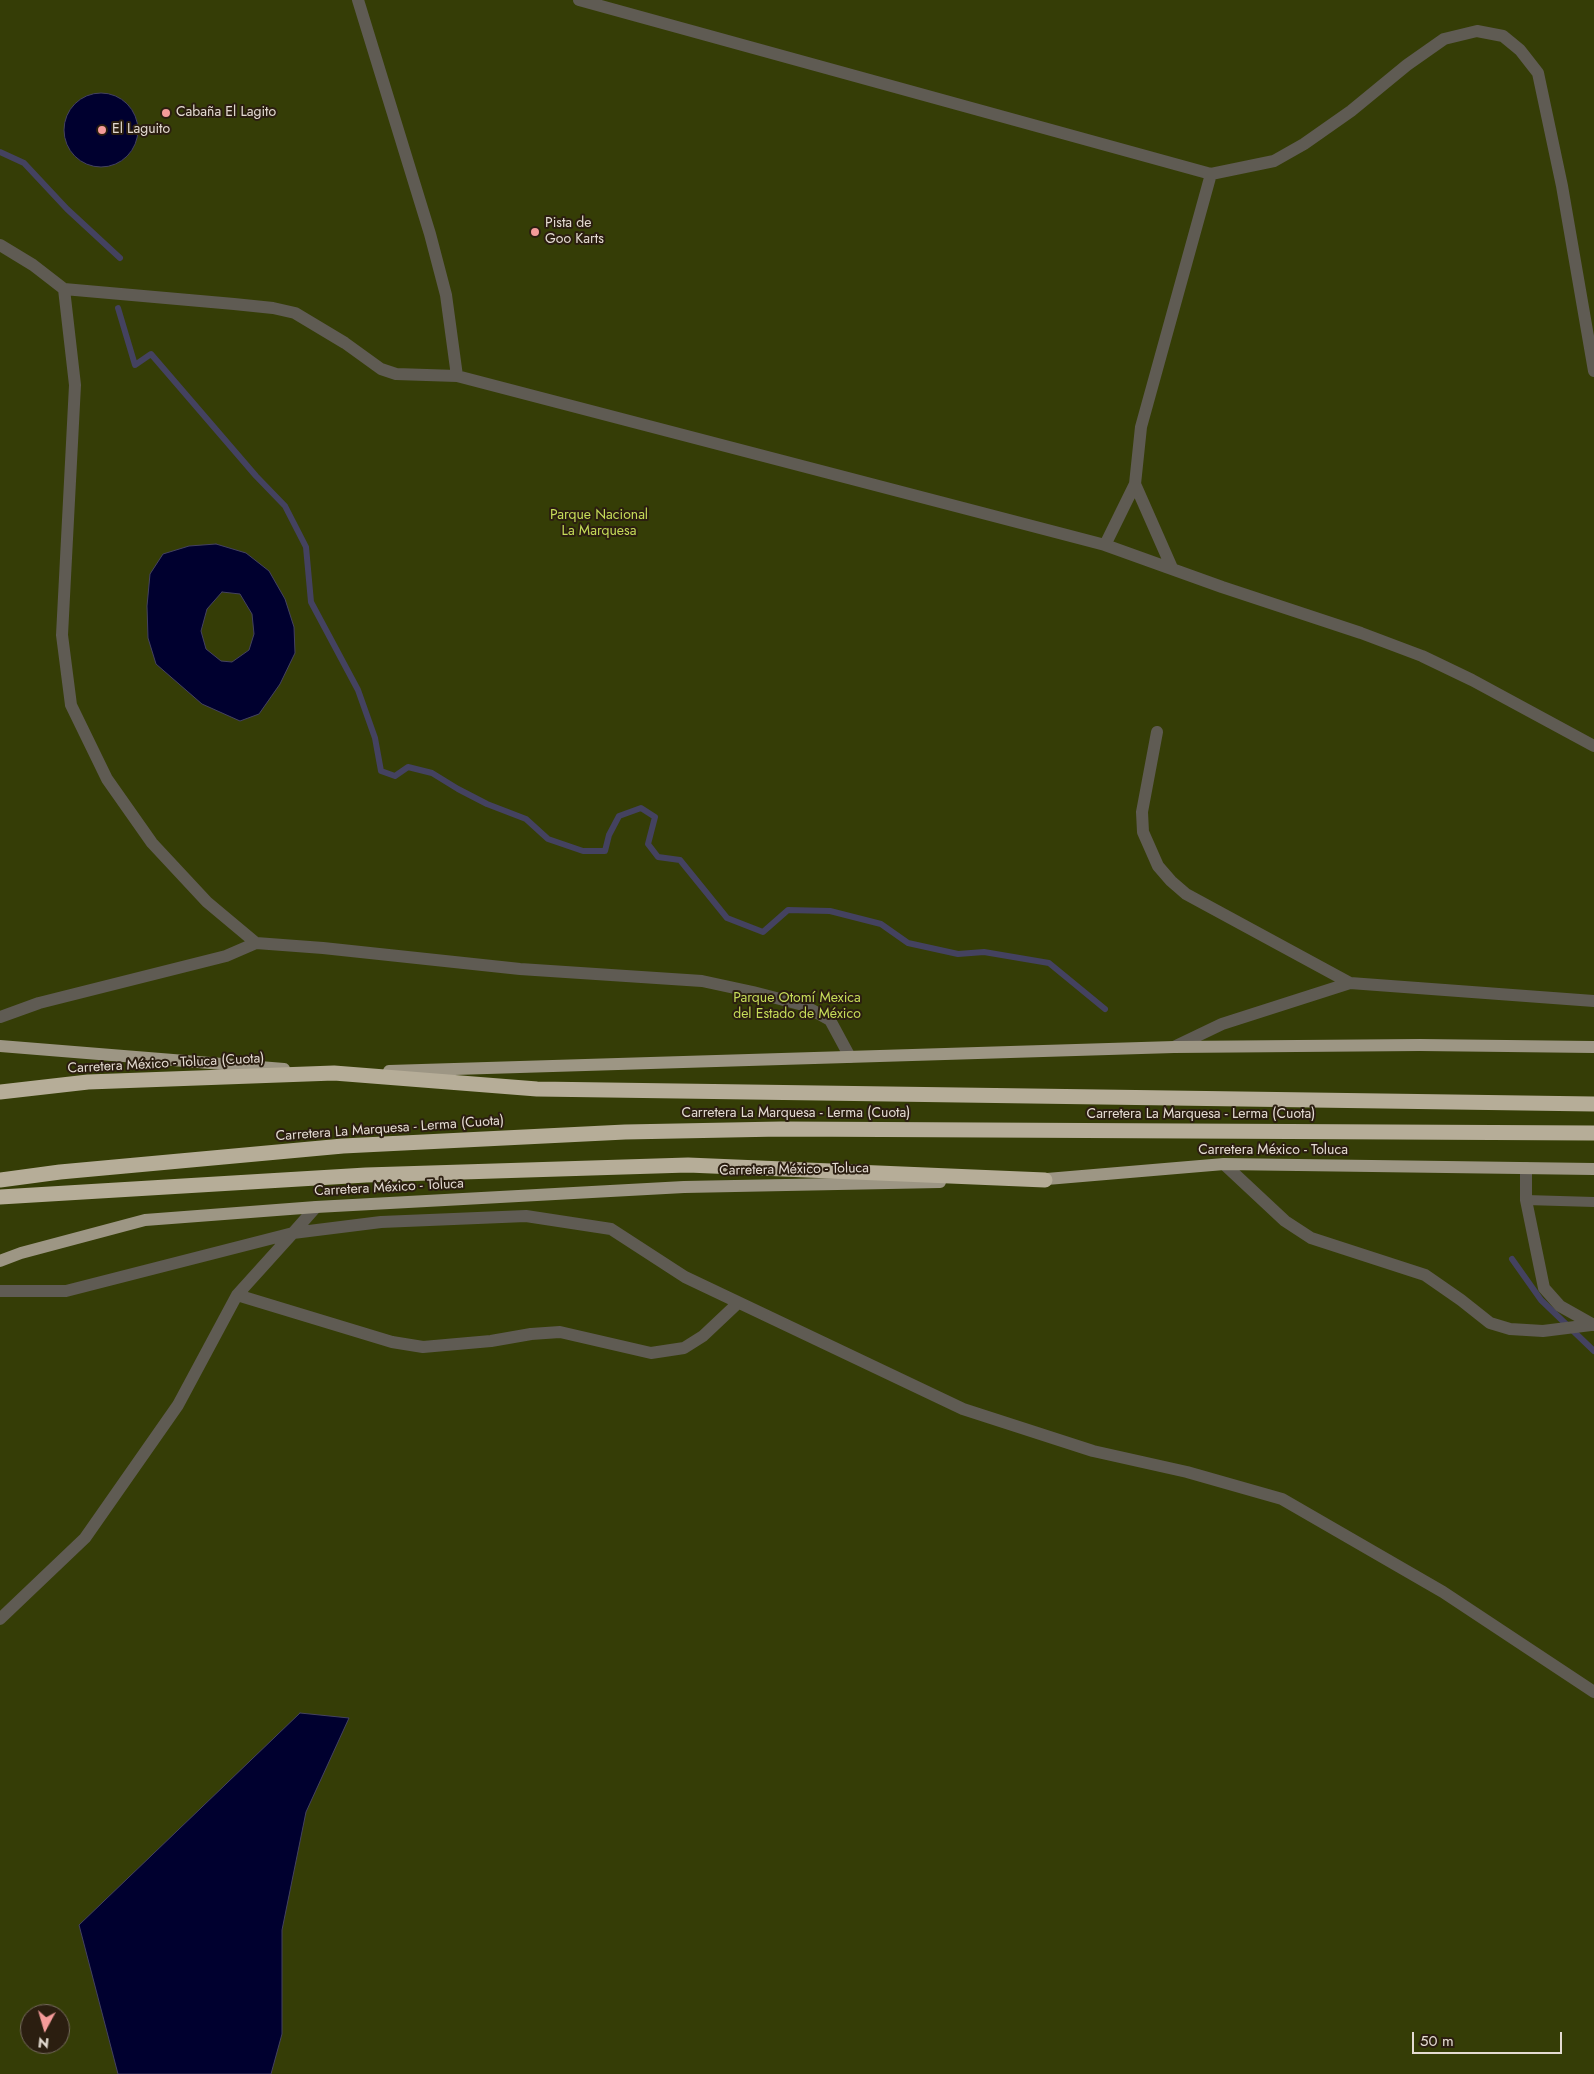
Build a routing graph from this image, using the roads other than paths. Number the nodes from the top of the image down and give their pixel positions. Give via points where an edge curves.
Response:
1 (358, 0) edge
2 (578, 0) edge
3 (1211, 174) junction
4 (0, 245) edge
5 (64, 289) junction
6 (1594, 371) edge
7 (457, 376) junction
8 (1135, 484) junction
9 (1105, 545) junction
10 (1172, 568) junction
11 (1157, 732) dead end
12 (1594, 746) edge
13 (256, 943) junction
14 (1350, 982) junction
15 (1594, 1001) edge
16 (0, 1018) edge
17 (0, 1046) edge
18 (1174, 1047) junction
19 (1594, 1047) edge
20 (850, 1057) junction
21 (334, 1073) junction
22 (0, 1092) edge
23 (1594, 1104) edge
24 (1594, 1132) edge
25 (1224, 1164) junction
26 (1526, 1168) junction
27 (1594, 1170) edge
28 (0, 1180) edge
29 (1045, 1180) junction
30 (0, 1197) edge
31 (1526, 1200) junction
32 (1594, 1202) edge
33 (316, 1208) junction
34 (293, 1234) junction
35 (0, 1261) edge
36 (0, 1291) edge
37 (237, 1295) junction
38 (738, 1303) junction
39 (1593, 1325) edge
40 (0, 1619) edge
41 (1594, 1692) edge

1 - 7 street via 430,234 446,295
2 - 3 street
3 - 6 street via 1274,161 1304,144 1444,40 1477,31 1503,36 1520,50 1538,73 1562,186
3 - 8 street via 1140,427
4 - 5 street
5 - 7 street via 287,311 316,325 381,369 396,374
5 - 13 street via 75,385 62,636 71,705 107,779 152,843 207,902
7 - 9 street
8 - 9 street
8 - 10 street
9 - 10 street
10 - 12 street via 1422,656
11 - 14 street via 1142,812 1143,832 1158,866 1186,894
13 - 16 street via 226,956 39,1003
13 - 20 street via 520,969 702,981 803,1005 830,1020
14 - 15 street
14 - 18 street via 1222,1024
17 - 21 main road
18 - 19 main road
18 - 20 main road
20 - 21 main road
21 - 22 highway, Carretera México - Toluca (Cuota) via 88,1082
21 - 23 highway, Carretera La Marquesa - Lerma (Cuota) via 537,1090
24 - 28 highway, Carretera La Marquesa - Lerma (Cuota) via 625,1132 343,1146
25 - 26 main road, Carretera México - Toluca
25 - 29 main road, Carretera México - Toluca
25 - 39 street via 1285,1221 1311,1238 1424,1275 1490,1324 1543,1331
26 - 27 main road, Carretera México - Toluca
26 - 31 street
29 - 30 highway via 688,1165 366,1175
29 - 33 main road, Carretera México - Toluca via 684,1187
31 - 32 lane
31 - 39 street via 1544,1288 1560,1306
33 - 34 street
33 - 35 main road, Carretera México - Toluca via 145,1220
34 - 36 street via 66,1291
34 - 37 street
34 - 38 street via 381,1222 526,1216 610,1229 685,1277
37 - 38 street via 392,1342 423,1347 560,1332 651,1353 684,1348 703,1336
37 - 40 street via 178,1405 85,1538
38 - 41 street via 964,1409 1093,1451 1187,1472 1282,1499 1443,1592

